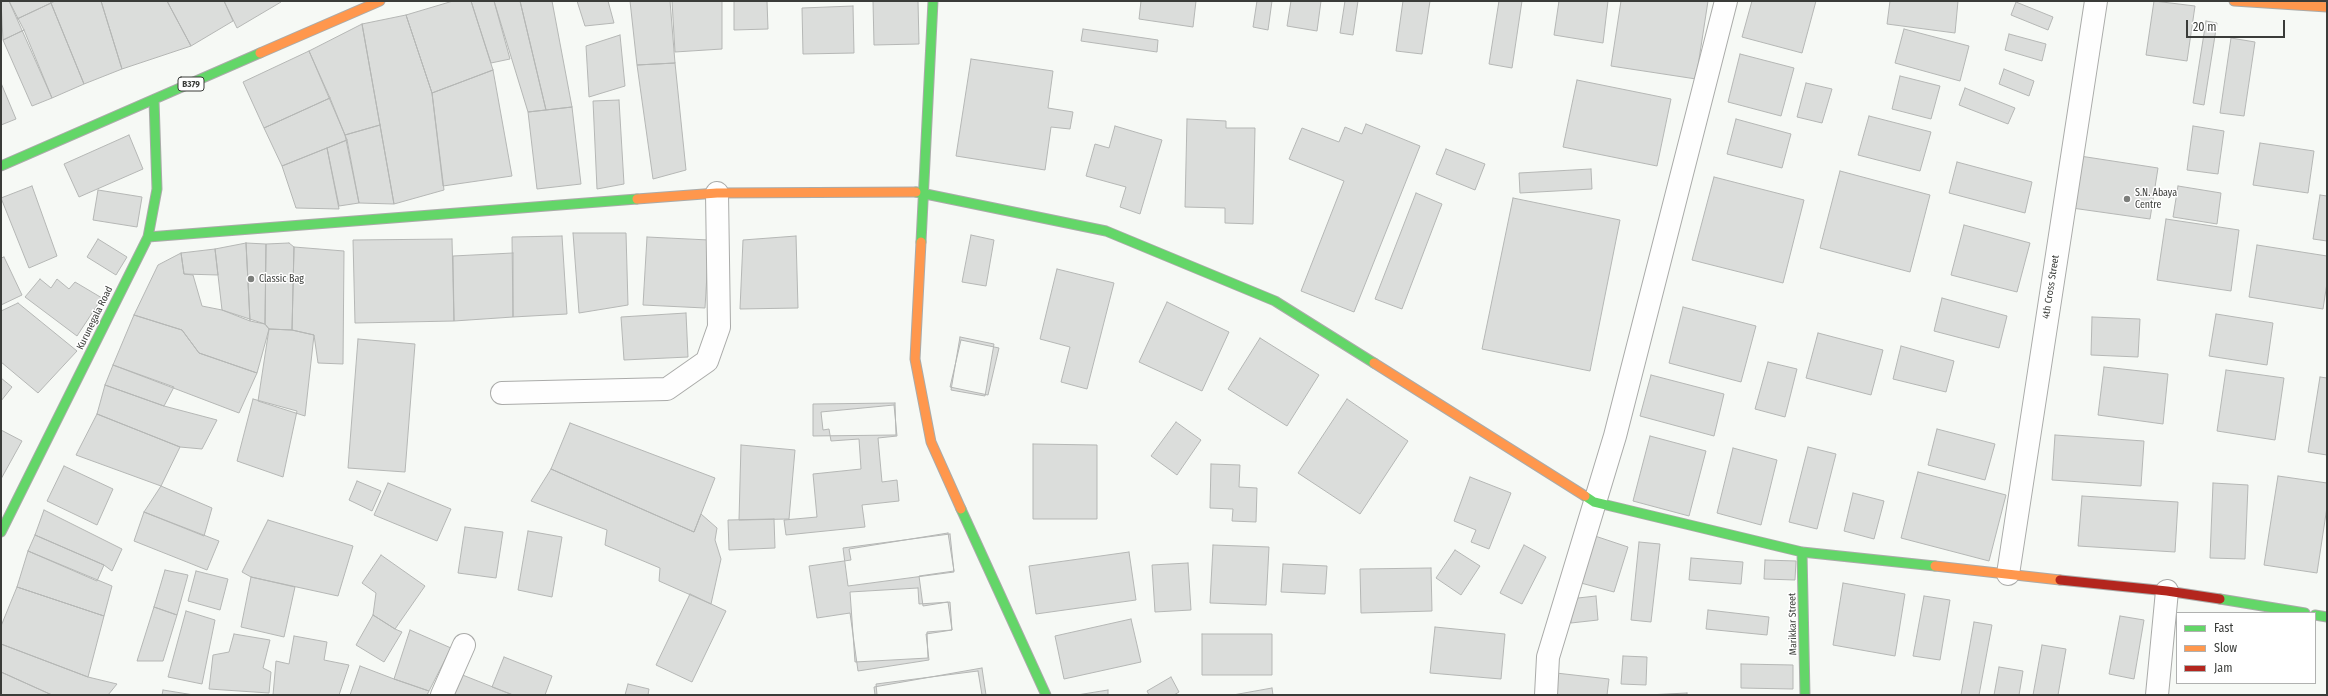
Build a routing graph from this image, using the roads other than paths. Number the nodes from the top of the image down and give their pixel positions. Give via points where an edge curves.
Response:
1 (380, 1) edge
2 (933, 1) edge
3 (1726, 1) edge
4 (2096, 1) edge
5 (2234, 1) edge
6 (2327, 7) edge
7 (154, 100) junction
8 (1, 166) edge
9 (923, 192) junction
10 (717, 193) junction
11 (148, 237) junction
12 (502, 392) dead end
13 (1594, 502) junction
14 (1, 532) edge
15 (1802, 552) junction
16 (2008, 574) junction
17 (2167, 591) junction
18 (2299, 612) edge
19 (2316, 615) edge
20 (2327, 617) edge
21 (464, 645) dead end
22 (442, 695) edge
23 (1046, 695) edge
24 (1546, 695) edge
25 (1806, 695) edge
26 (2157, 695) edge

1 - 7 street, B379
2 - 9 street
3 - 13 street via 1616,436
4 - 16 street, 4th Cross Street
5 - 6 street
7 - 8 street, B379
7 - 11 street, Kurunegala Road via 157,189
9 - 10 street
9 - 13 street via 1106,231 1275,301
9 - 23 street via 915,359 930,442
10 - 11 street
10 - 12 street via 719,328 708,361 667,388
11 - 14 street, Kurunegala Road
13 - 15 street
13 - 24 street via 1548,657
15 - 16 street
15 - 25 street, Marikkar Street
16 - 17 street
17 - 18 street
17 - 26 street
19 - 20 street
21 - 22 street

